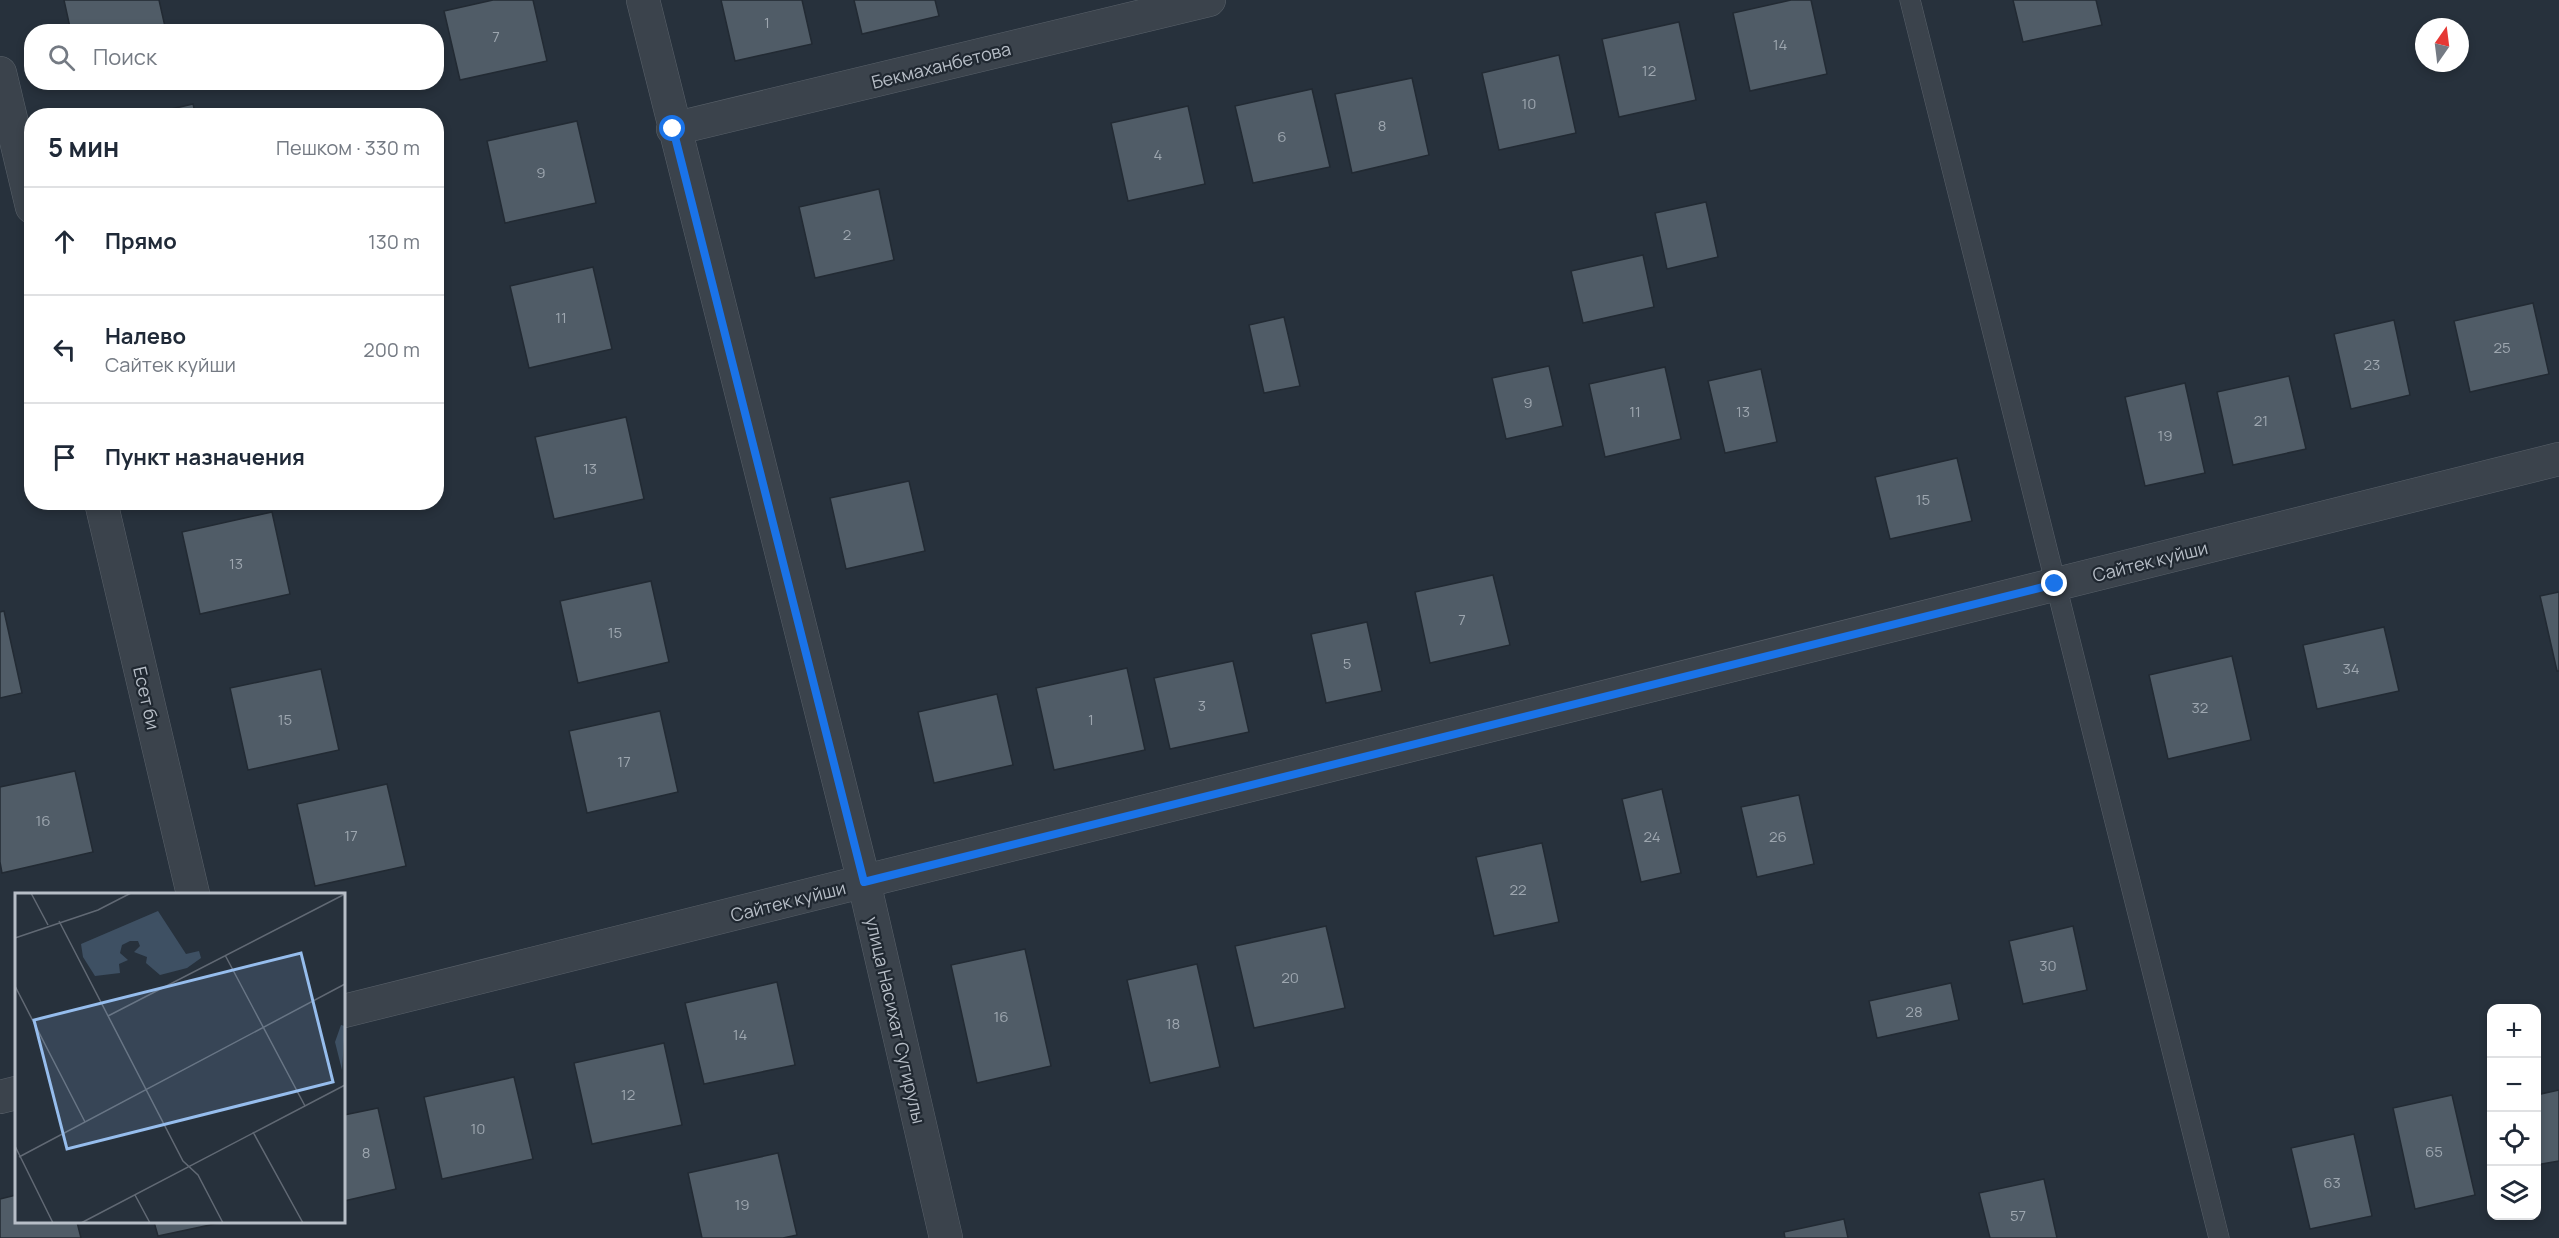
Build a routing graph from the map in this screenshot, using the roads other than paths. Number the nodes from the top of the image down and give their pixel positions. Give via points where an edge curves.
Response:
1 (643, 0) edge
2 (1209, 0) edge
3 (1910, 0) edge
4 (0, 73) edge
5 (673, 129) junction
6 (24, 174) edge
7 (2559, 459) edge
8 (103, 510) edge
9 (2055, 584) junction
10 (864, 882) junction
11 (193, 893) edge
12 (345, 1011) edge
13 (15, 1093) edge
14 (0, 1097) edge
15 (945, 1238) edge
16 (2219, 1238) edge

1 - 5 street, улица Насихат Сугирулы
2 - 5 street, Бекмаханбетова
3 - 9 lane
4 - 6 street
5 - 10 street, улица Насихат Сугирулы
7 - 9 street, Сайтек куйши
8 - 11 street, Есет би
9 - 10 street, Сайтек куйши
9 - 16 lane
10 - 12 street, Сайтек куйши
10 - 15 street, улица Насихат Сугирулы
13 - 14 street

